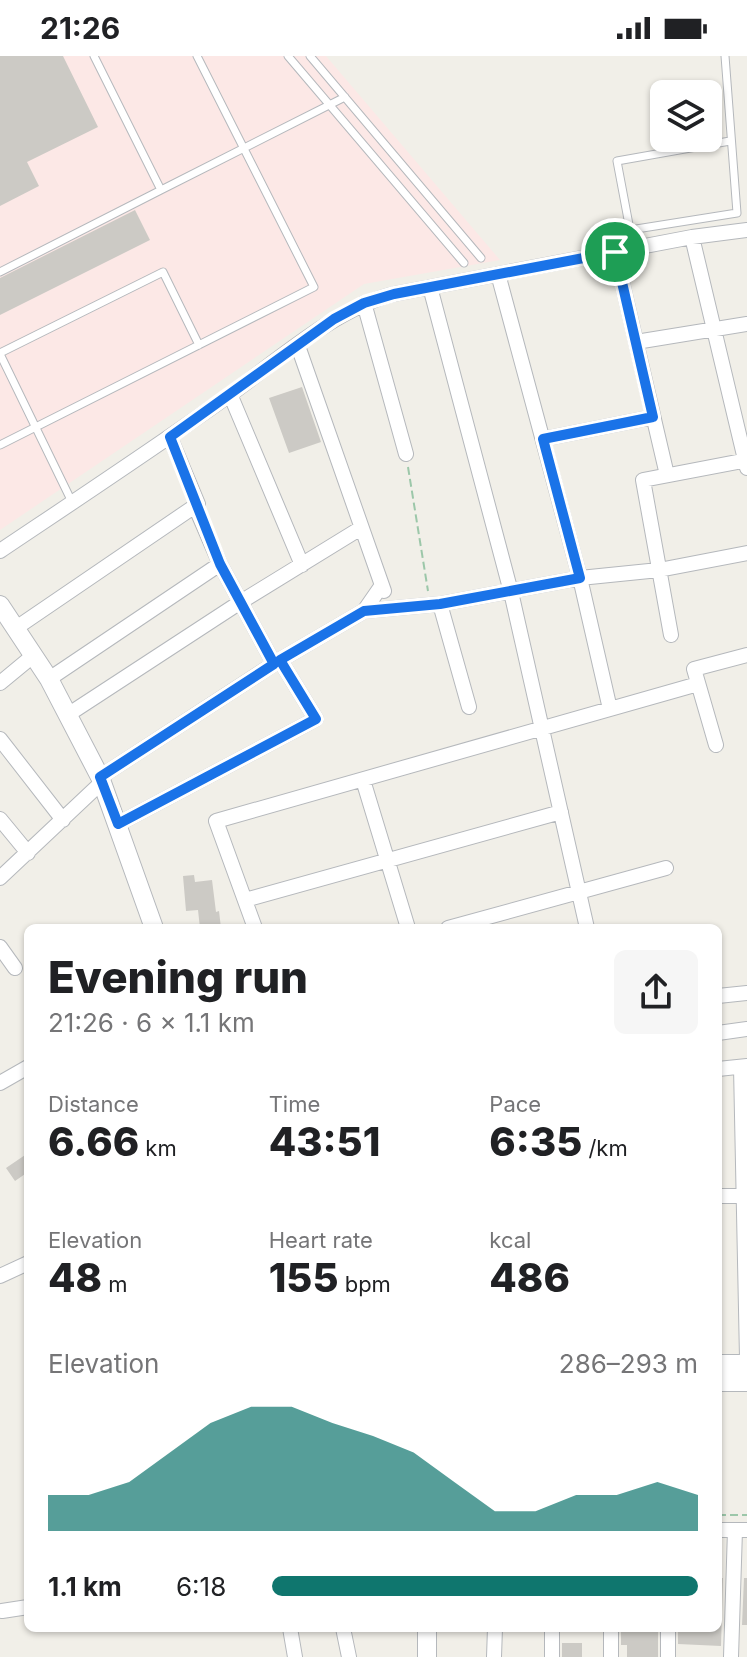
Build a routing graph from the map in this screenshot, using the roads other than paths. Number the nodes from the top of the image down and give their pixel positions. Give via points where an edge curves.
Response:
1 (94, 56) edge
2 (197, 56) edge
3 (288, 56) edge
4 (310, 56) edge
5 (725, 56) edge
6 (345, 97) junction
7 (331, 105) junction
8 (730, 141) junction
9 (245, 148) junction
10 (161, 190) junction
11 (747, 230) edge
12 (692, 237) junction
13 (615, 252) junction
14 (481, 258) dead end
15 (464, 263) dead end
16 (0, 272) edge
17 (498, 274) junction
18 (430, 287) junction
19 (364, 303) junction
20 (747, 324) edge
21 (714, 329) junction
22 (636, 342) junction
23 (199, 345) junction
24 (298, 346) junction
25 (0, 354) edge
26 (230, 394) junction
27 (653, 417) junction
28 (35, 426) junction
29 (170, 437) junction
30 (543, 439) junction
31 (0, 445) edge
32 (406, 454) road end
33 (746, 463) edge
34 (667, 475) junction
35 (72, 502) junction
36 (195, 506) junction
37 (361, 528) junction
38 (0, 551) edge
39 (747, 553) edge
40 (220, 564) junction
41 (302, 565) junction
42 (659, 570) junction
43 (580, 578) junction
44 (382, 585) junction
45 (511, 592) junction
46 (239, 603) junction
47 (435, 604) junction
48 (0, 605) edge
49 (391, 608) junction
50 (364, 611) junction
51 (16, 628) junction
52 (671, 635) dead end
53 (34, 655) junction
54 (747, 655) edge
55 (277, 662) junction
56 (49, 679) junction
57 (0, 683) edge
58 (698, 684) junction
59 (469, 707) dead end
60 (610, 709) junction
61 (69, 714) junction
62 (0, 739) edge
63 (716, 745) dead end
64 (101, 779) junction
65 (363, 780) junction
66 (561, 812) junction
67 (0, 819) edge
68 (63, 820) junction
69 (118, 824) junction
70 (28, 853) junction
71 (388, 860) junction
72 (666, 868) dead end
73 (0, 878) edge
74 (579, 892) junction
75 (245, 900) junction
76 (153, 924) edge
77 (254, 924) edge
78 (407, 924) edge
79 (463, 924) edge
80 (586, 924) edge
81 (0, 947) edge
82 (15, 968) dead end
83 (747, 993) edge
84 (722, 996) edge
85 (747, 1029) edge
86 (722, 1032) edge
87 (744, 1067) edge
88 (24, 1069) edge
89 (722, 1069) edge
90 (0, 1083) edge
91 (722, 1196) edge
92 (745, 1196) edge
93 (24, 1270) edge
94 (0, 1276) edge
95 (747, 1361) edge
96 (722, 1364) edge
97 (722, 1382) edge
98 (747, 1382) edge
99 (741, 1530) edge
100 (24, 1608) edge
101 (2, 1611) dead end
102 (291, 1632) edge
103 (344, 1632) edge
104 (427, 1632) edge
105 (495, 1632) edge
106 (552, 1632) edge
107 (611, 1632) edge
108 (668, 1632) edge
109 (427, 1656) edge
110 (295, 1657) edge
111 (349, 1657) edge
112 (420, 1657) edge
113 (494, 1657) edge
114 (552, 1657) edge
115 (611, 1657) edge
116 (668, 1657) edge
117 (731, 1657) edge

1 - 10 lane
2 - 9 lane
3 - 7 lane
4 - 6 lane
5 - 8 lane
6 - 7 lane
6 - 14 lane
7 - 9 lane
7 - 15 lane
8 - 8 lane via 617,161 630,230 737,213
9 - 10 lane
9 - 23 lane via 314,287
10 - 16 lane
11 - 12 street
12 - 13 street
12 - 21 street
13 - 17 street
13 - 22 street
17 - 18 street
17 - 30 street
18 - 19 street
18 - 45 street
19 - 24 street
19 - 32 street
20 - 21 street
21 - 22 street
21 - 33 street
22 - 27 street
23 - 25 lane via 163,272
23 - 28 lane
24 - 26 street
24 - 37 street
25 - 28 lane
26 - 29 street
26 - 41 street
27 - 30 street
27 - 34 street
28 - 31 lane
28 - 35 lane
29 - 35 street
29 - 36 street
30 - 43 street
33 - 34 street
34 - 42 street via 643,480
35 - 38 street
36 - 40 street
36 - 51 street
37 - 41 street
37 - 44 street
39 - 42 street
40 - 46 street
40 - 56 street
41 - 46 street
42 - 43 street
42 - 52 street
43 - 45 street
43 - 60 street
44 - 49 street
44 - 50 street
45 - 47 street
45 - 66 street
46 - 55 street
46 - 61 street
47 - 49 street
47 - 59 street
48 - 51 street
49 - 50 street
50 - 55 street
51 - 53 street
53 - 56 street
53 - 57 street
54 - 58 street via 694,669
55 - 64 street
55 - 69 street via 316,719
56 - 61 street
58 - 60 street
58 - 63 street
60 - 65 street
61 - 64 street
62 - 68 street
64 - 68 street
64 - 69 street
65 - 71 street
65 - 75 street via 216,821
66 - 71 street
66 - 74 street
67 - 70 street
68 - 70 street
69 - 76 street
70 - 73 street
71 - 75 street
71 - 78 street
72 - 74 street
74 - 79 street
74 - 80 street
75 - 77 street
81 - 82 street
83 - 84 street
85 - 86 street
87 - 89 street
87 - 92 street
88 - 90 street
91 - 92 street
92 - 95 street
93 - 94 street
95 - 96 street
97 - 98 street
99 - 117 street
100 - 101 street
102 - 110 street
103 - 111 street
104 - 109 street
105 - 113 street
106 - 114 street
107 - 115 street
108 - 116 street
109 - 112 street

